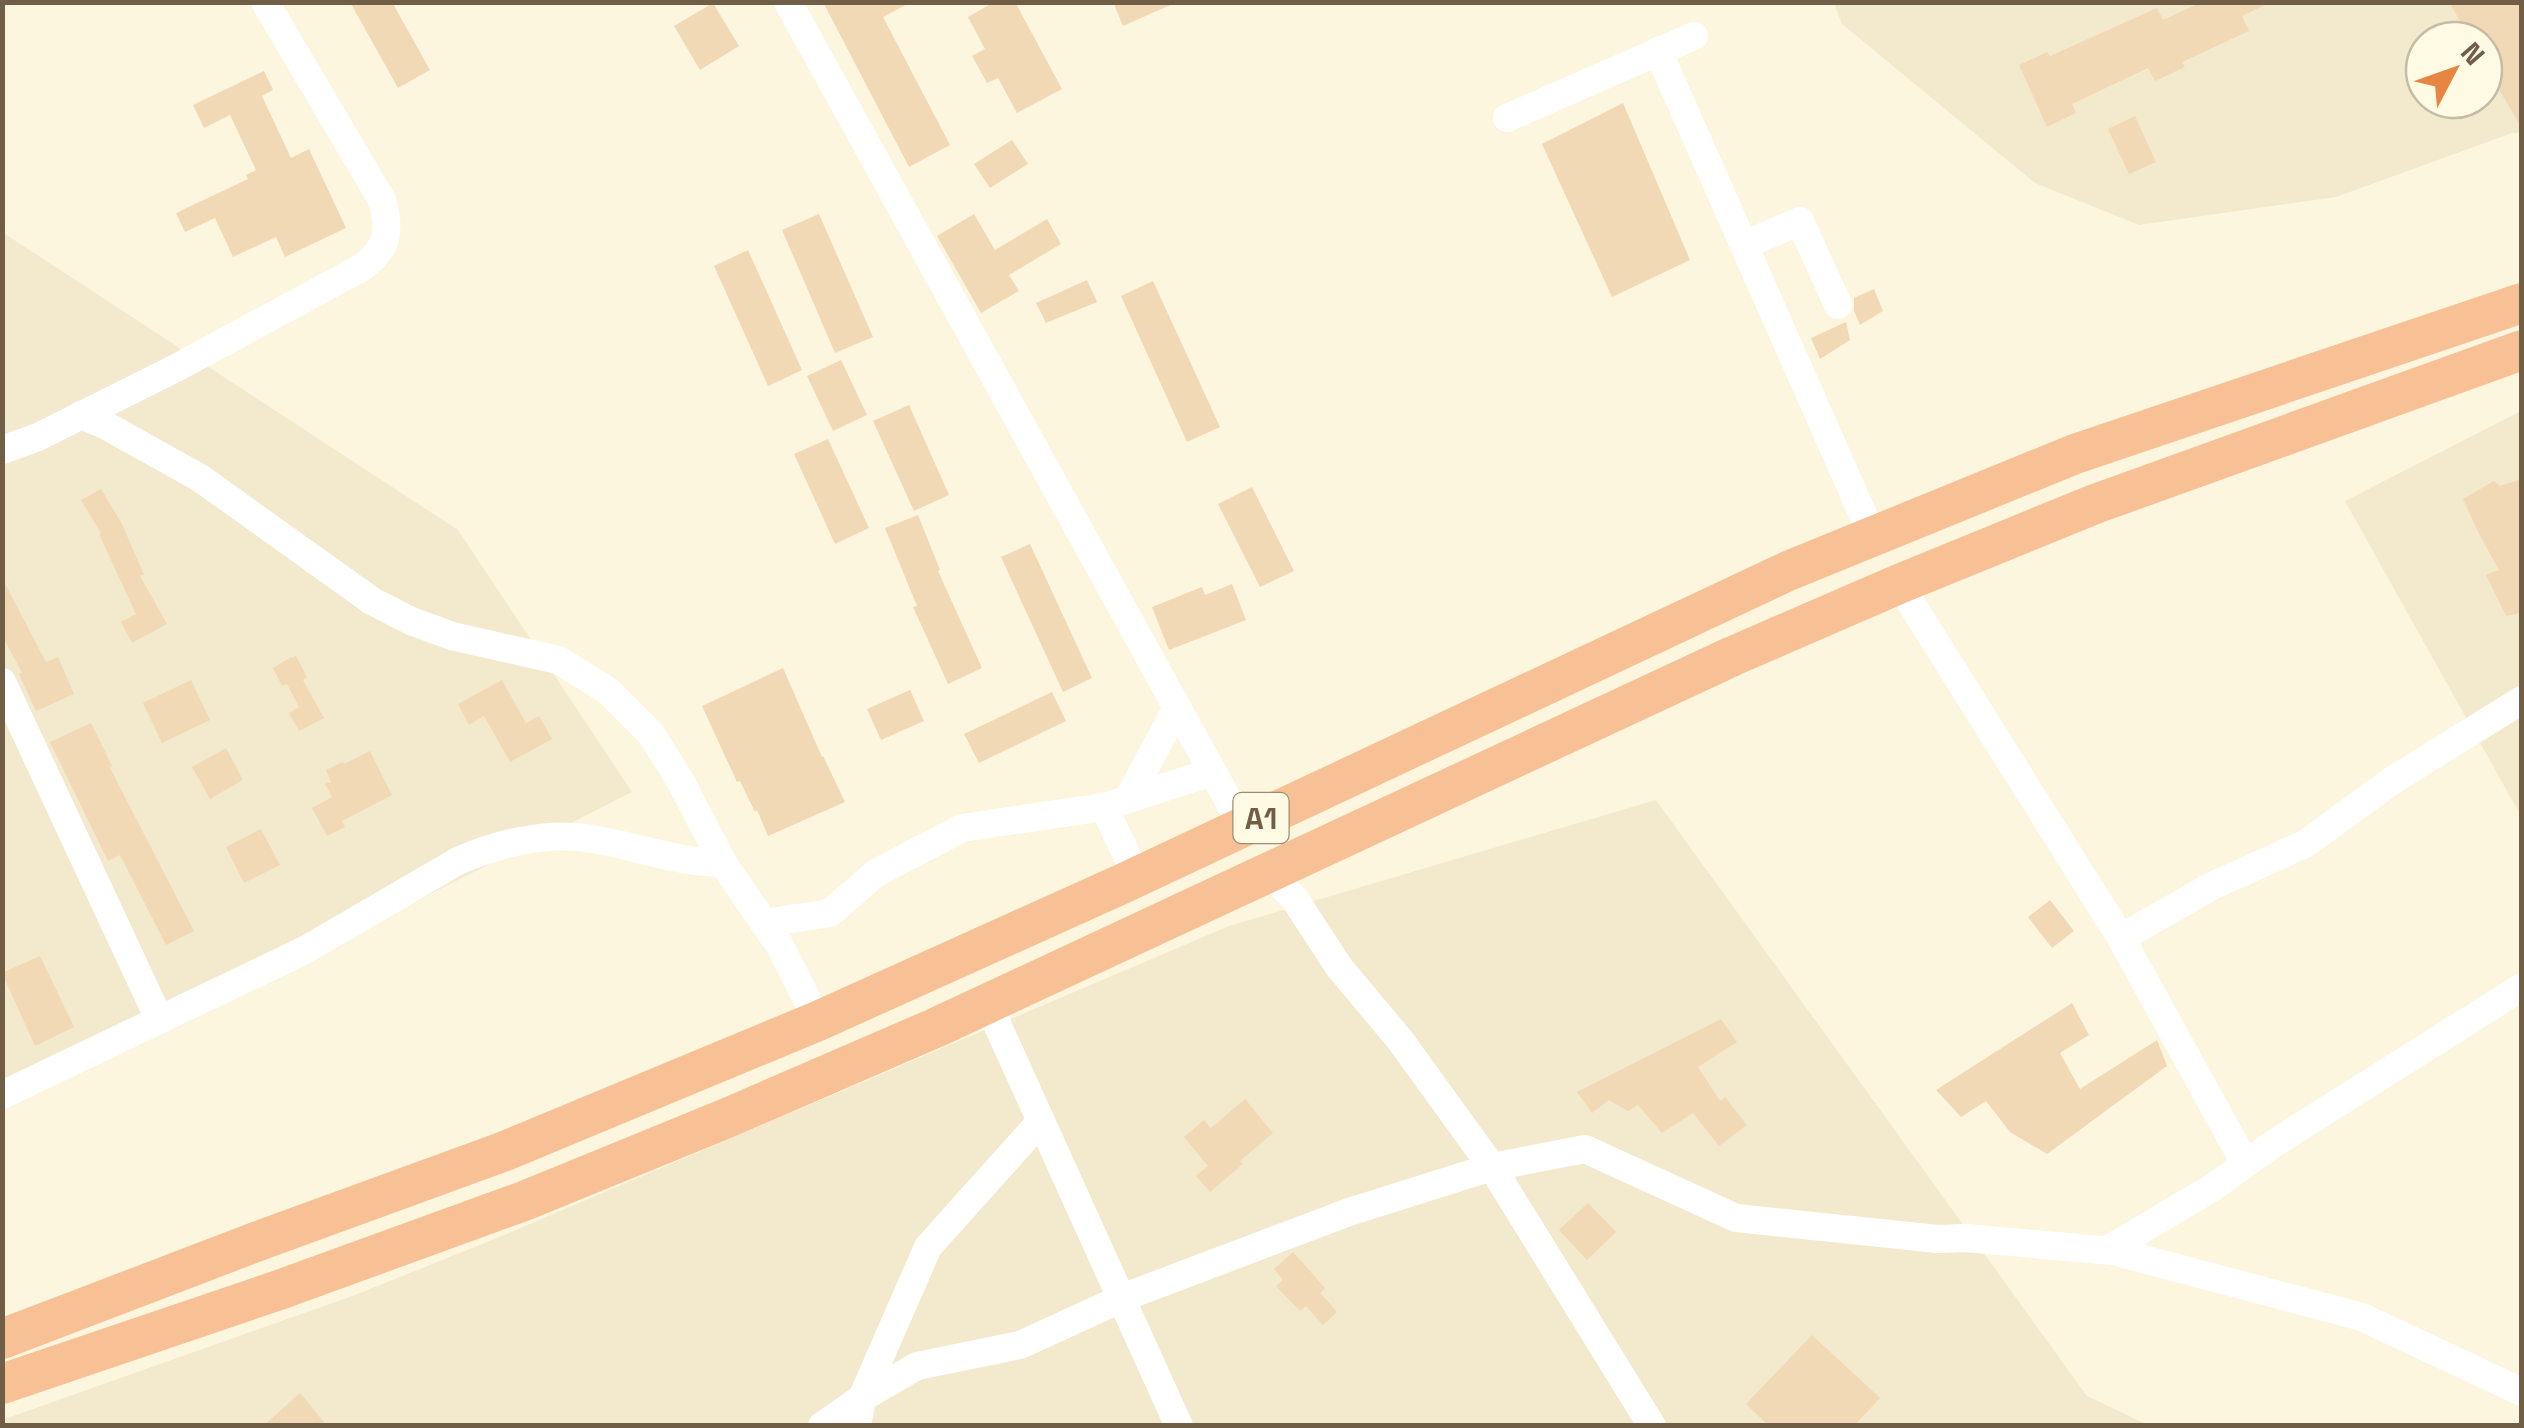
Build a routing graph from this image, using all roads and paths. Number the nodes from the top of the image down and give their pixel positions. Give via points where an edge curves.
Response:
1 (265, 2) edge
2 (788, 2) edge
3 (1694, 36) dead end
4 (1658, 51) junction
5 (1507, 118) dead end
6 (1744, 245) junction
7 (2522, 303) edge
8 (1838, 305) dead end
9 (2522, 350) edge
10 (82, 415) junction
11 (2, 450) edge
12 (1873, 537) junction
13 (1788, 571) junction
14 (1898, 584) junction
15 (1812, 622) junction
16 (2, 682) edge
17 (2522, 700) edge
18 (1177, 708) junction
19 (1212, 772) junction
20 (1116, 803) junction
21 (1242, 826) junction
22 (723, 863) junction
23 (1269, 872) junction
24 (1130, 880) junction
25 (764, 923) junction
26 (1146, 931) junction
27 (2121, 938) junction
28 (2522, 987) edge
29 (988, 1004) junction
30 (158, 1020) junction
31 (818, 1021) junction
32 (7, 1089) edge
33 (1041, 1120) junction
34 (2245, 1163) junction
35 (1492, 1168) junction
36 (2113, 1251) junction
37 (1121, 1299) junction
38 (2, 1340) edge
39 (2, 1384) edge
40 (2522, 1392) edge
41 (860, 1412) edge
42 (822, 1426) edge
43 (1179, 1426) edge
44 (1652, 1426) edge

1 - 10 street via 382,200 384,240 361,268
2 - 18 street
3 - 4 street
4 - 5 street
4 - 6 street
6 - 8 street via 1800,221
6 - 12 street
7 - 12 highway, A1 via 2075,454
9 - 14 highway, A1 via 2094,504
10 - 11 street
10 - 22 street via 200,478 410,621 558,660 607,690 651,734
12 - 13 highway, A1
13 - 15 highway
13 - 21 highway, A1
14 - 15 highway, A1
14 - 27 street
15 - 23 highway, A1
16 - 30 street
17 - 27 street via 2305,844
18 - 19 street
18 - 20 street
19 - 20 street
19 - 21 street
20 - 24 street
20 - 25 street via 962,828 876,873 830,913
21 - 24 highway, A1
22 - 25 street
22 - 30 street via 586,838 500,846 458,861 305,950
23 - 26 highway, A1
23 - 35 street
24 - 26 highway
24 - 31 highway, A1
25 - 31 street
26 - 29 highway, A1
27 - 34 street
28 - 34 street
29 - 33 street
29 - 39 highway, A1 via 524,1200
30 - 32 street
31 - 38 highway, A1 via 505,1151
33 - 37 street
33 - 41 street via 928,1248
34 - 36 street
35 - 36 street via 1585,1149 1736,1218
35 - 37 street via 1348,1212
35 - 44 street
36 - 40 street via 2362,1317
37 - 41 street via 1020,1345 917,1366
37 - 43 street
41 - 42 street

